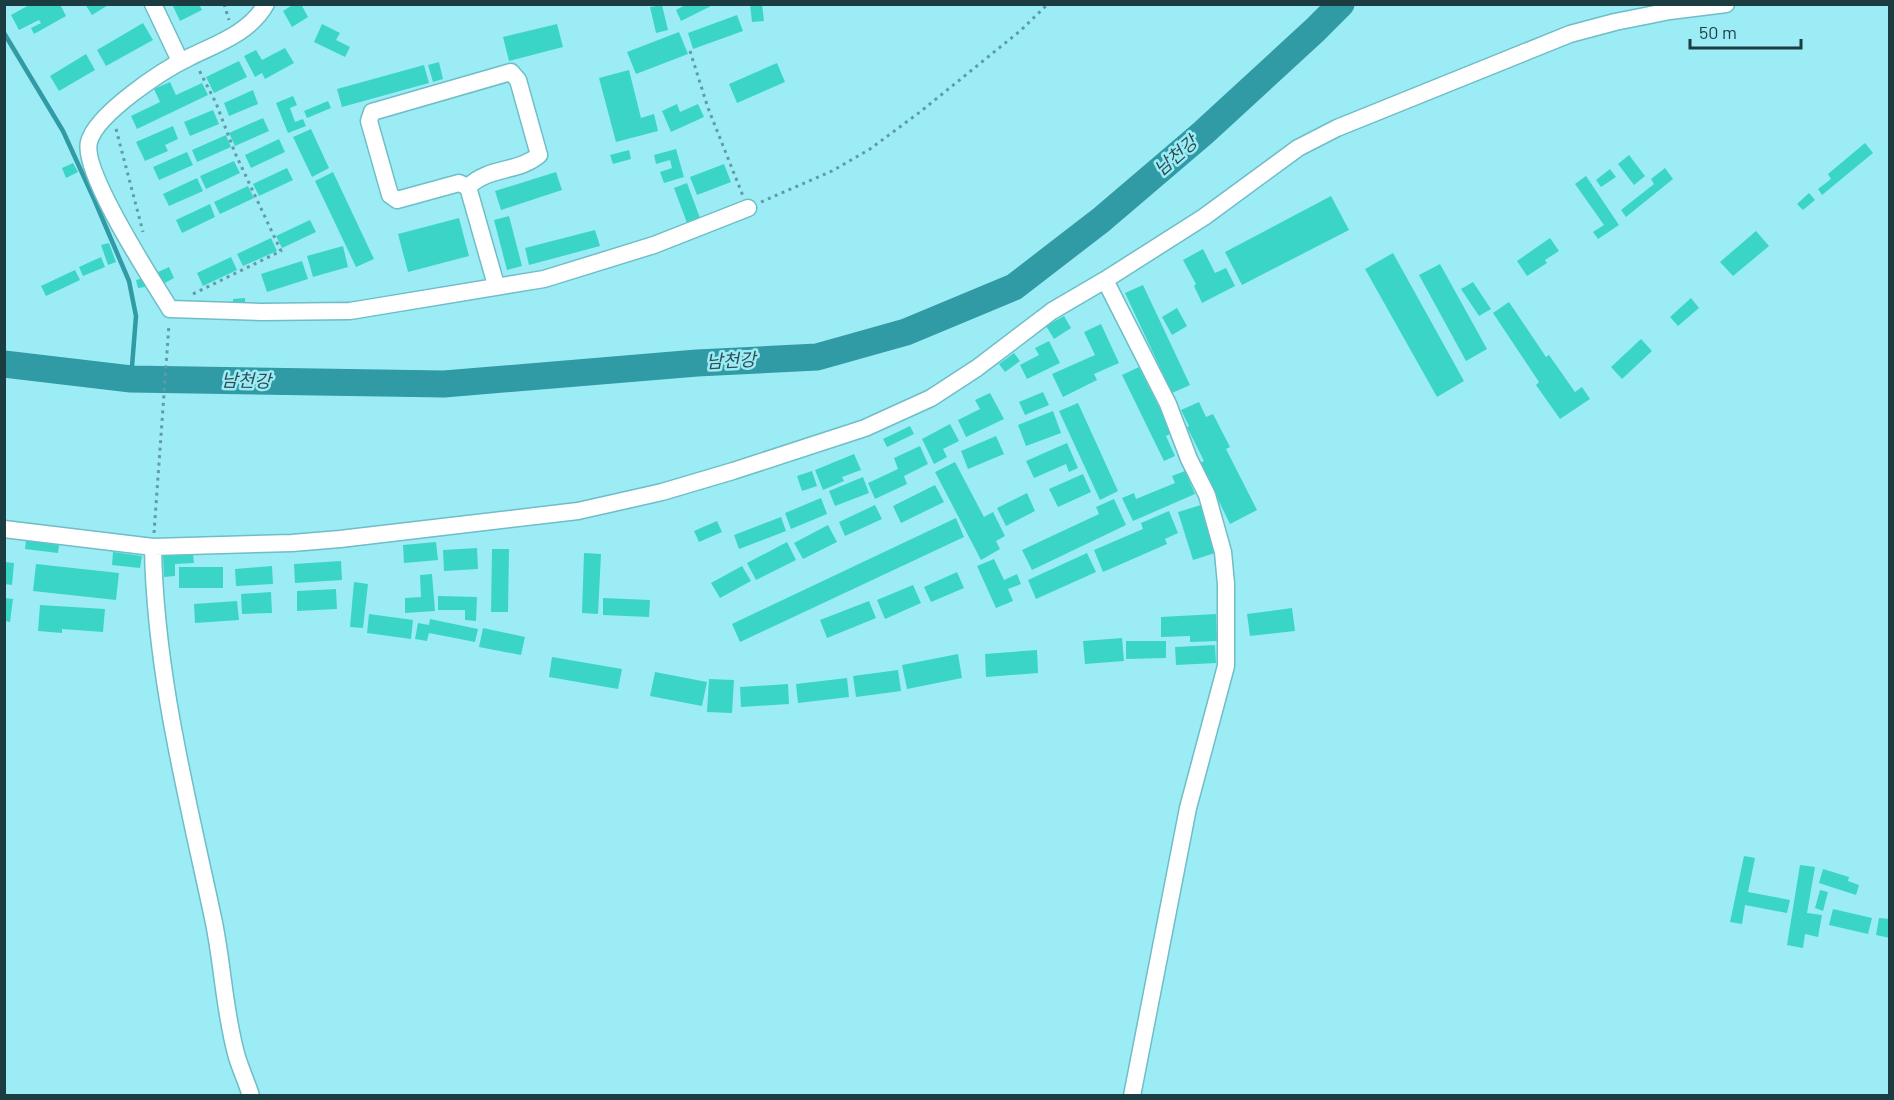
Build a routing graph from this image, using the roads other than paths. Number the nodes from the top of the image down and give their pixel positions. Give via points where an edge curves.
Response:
1 (153, 4) edge
2 (266, 4) edge
3 (1726, 4) edge
4 (186, 58) junction
5 (468, 187) junction
6 (748, 208) road end
7 (1105, 280) junction
8 (496, 285) junction
9 (4, 529) edge
10 (153, 547) junction
11 (251, 1095) edge
12 (1132, 1095) edge

1 - 4 street
2 - 4 street via 256,18 229,39
3 - 7 street via 1670,11 1570,34 1337,128 1298,148 1204,217
4 - 8 street via 129,96 111,112 89,142 94,169 124,235 170,309 350,311
5 - 5 street via 459,183 397,200 390,195 369,121 372,112 511,72 518,80 538,155 531,162 477,177
5 - 8 street
6 - 8 street via 643,248 544,279
7 - 10 street via 1052,311 931,398 900,413 792,453 672,489 578,511 387,535 292,543
7 - 12 street via 1168,404 1207,495 1223,552 1226,584 1226,666 1188,808
9 - 10 street
10 - 11 street via 161,657 219,945 231,1028

